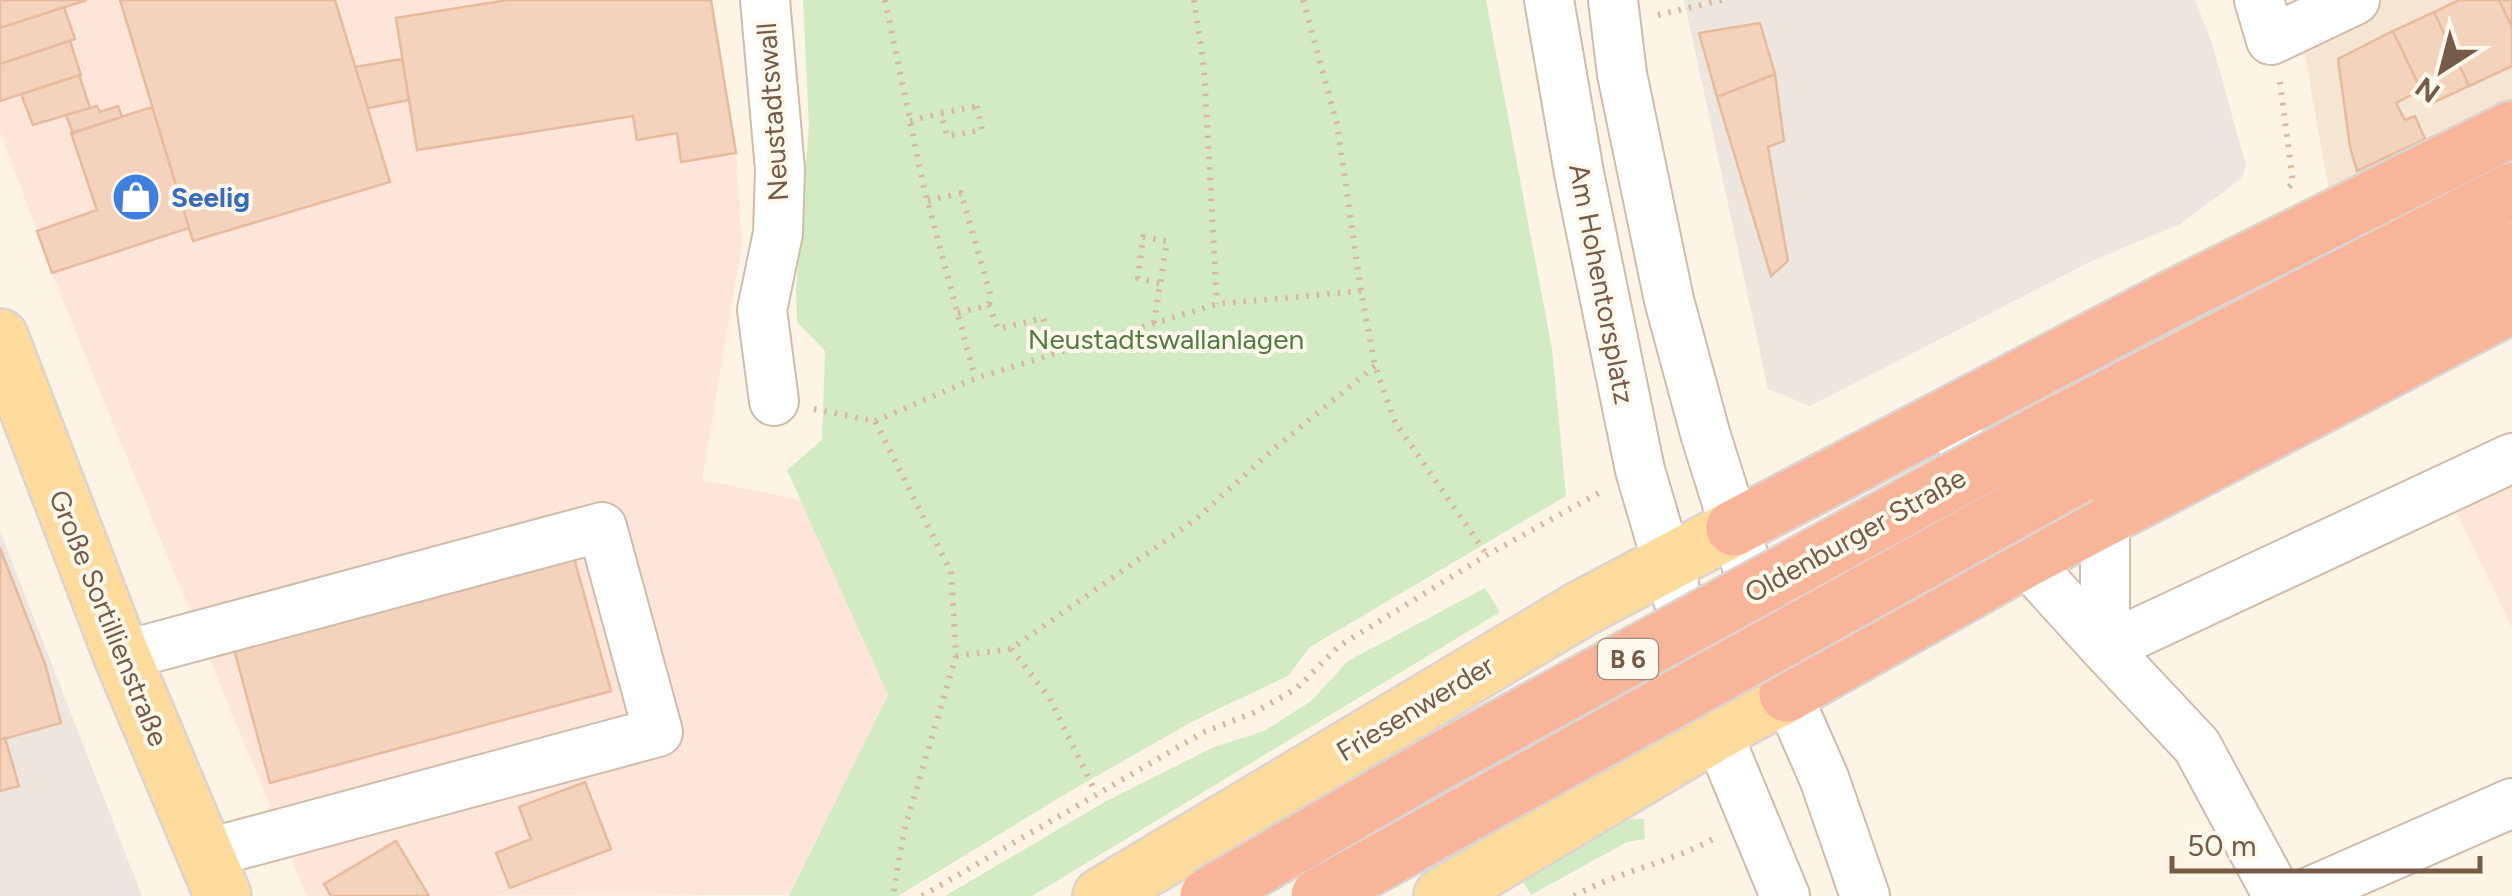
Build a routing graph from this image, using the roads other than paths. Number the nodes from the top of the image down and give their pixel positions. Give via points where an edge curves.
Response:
1 (764, 0) edge
2 (2355, 0) edge
3 (1615, 11) edge
4 (1551, 12) edge
5 (2265, 20) edge
6 (1622, 74) junction
7 (2512, 128) edge
8 (2512, 191) edge
9 (2512, 252) edge
10 (2512, 306) edge
11 (0, 338) edge
12 (774, 401) road end
13 (1946, 416) junction
14 (2512, 458) edge
15 (2092, 496) junction
16 (1734, 528) junction
17 (2024, 560) junction
18 (1667, 564) junction
19 (2105, 648) junction
20 (122, 656) junction
21 (1787, 694) junction
22 (1718, 732) junction
23 (2512, 803) edge
24 (214, 875) edge
25 (1101, 896) edge
26 (1208, 896) edge
27 (1319, 896) edge
28 (1442, 896) edge
29 (1784, 896) edge
30 (1866, 896) edge
31 (2278, 896) edge
32 (2300, 896) edge

1 - 12 street, Neustadtswall via 780,169 778,233 762,310
2 - 5 street
3 - 6 street
4 - 6 street via 1590,69
4 - 18 street, Am Hohentorsplatz via 1640,470
6 - 16 street via 1669,300
7 - 13 highway
8 - 26 highway, Oldenburger Straße / B 6, bridge via 2052,427 1435,764
9 - 15 highway, Oldenburger Straße / B 6
10 - 15 highway
11 - 20 main road, Große Sortillienstraße
13 - 16 highway
13 - 17 street
14 - 19 street
15 - 17 highway
15 - 19 street
15 - 27 highway, Oldenburger Straße / B 6, bridge via 1606,734
16 - 18 main road, Friesenwerder
16 - 21 street
17 - 19 street
17 - 21 highway
18 - 22 street, Am Hohentorsplatz
18 - 25 main road, Friesenwerder
19 - 31 street via 2197,746
20 - 24 main road, Große Sortillienstraße
20 - 24 street via 602,528 658,732
21 - 22 main road
21 - 30 street
22 - 28 main road
22 - 29 street, Am Hohentorsplatz
23 - 32 street

